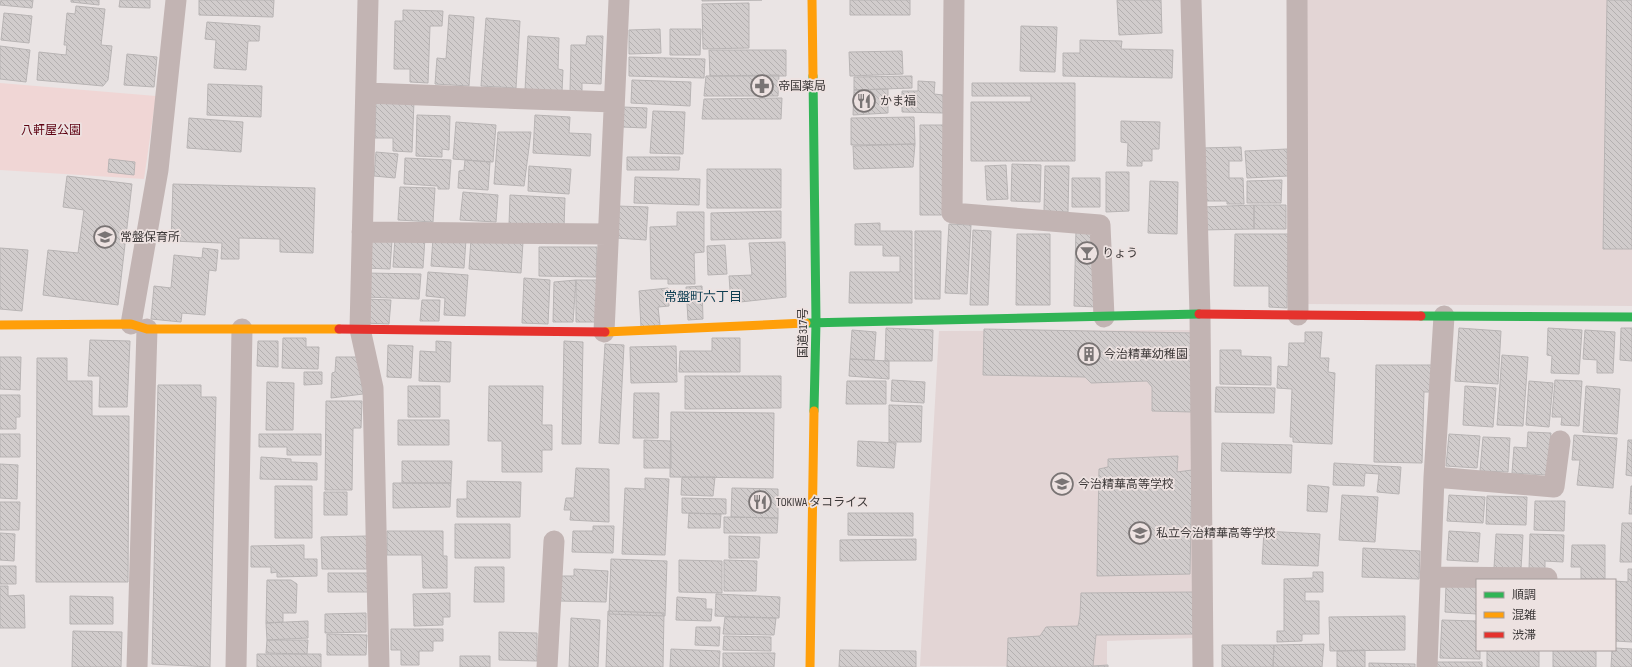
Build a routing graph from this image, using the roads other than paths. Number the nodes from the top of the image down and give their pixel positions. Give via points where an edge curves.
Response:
1 (176, 0) edge
2 (368, 0) edge
3 (618, 0) edge
4 (812, 0) edge
5 (954, 0) edge
6 (1191, 0) edge
7 (1297, 0) edge
8 (366, 93) junction
9 (614, 102) junction
10 (362, 232) junction
11 (609, 234) junction
12 (1200, 314) junction
13 (1298, 315) junction
14 (1444, 316) junction
15 (1104, 317) junction
16 (1632, 317) edge
17 (816, 322) junction
18 (0, 325) edge
19 (139, 326) junction
20 (360, 328) junction
21 (242, 329) junction
22 (604, 332) junction
23 (1560, 441) dead end
24 (1434, 478) junction
25 (554, 541) dead end
26 (1430, 577) junction
27 (1547, 578) dead end
28 (137, 667) edge
29 (236, 667) edge
30 (378, 667) edge
31 (547, 667) edge
32 (810, 667) edge
33 (1203, 667) edge
34 (1427, 667) edge

1 - 19 street
2 - 8 street
3 - 9 street
4 - 17 main road, 国道317号
5 - 15 street via 952,213 1100,225
6 - 12 street
7 - 13 street
8 - 9 street
8 - 10 street
9 - 11 street
10 - 11 street
10 - 20 street
11 - 22 street
12 - 13 main road
12 - 15 main road
12 - 33 street
13 - 14 main road
14 - 16 main road
14 - 24 street
15 - 17 main road
17 - 22 main road
17 - 32 main road, 国道317号
18 - 19 main road
19 - 21 main road
19 - 28 street
20 - 21 main road
20 - 22 main road
20 - 30 street via 373,388
21 - 29 street
23 - 24 street via 1554,487
24 - 26 street
25 - 31 street
26 - 27 street
26 - 34 street

